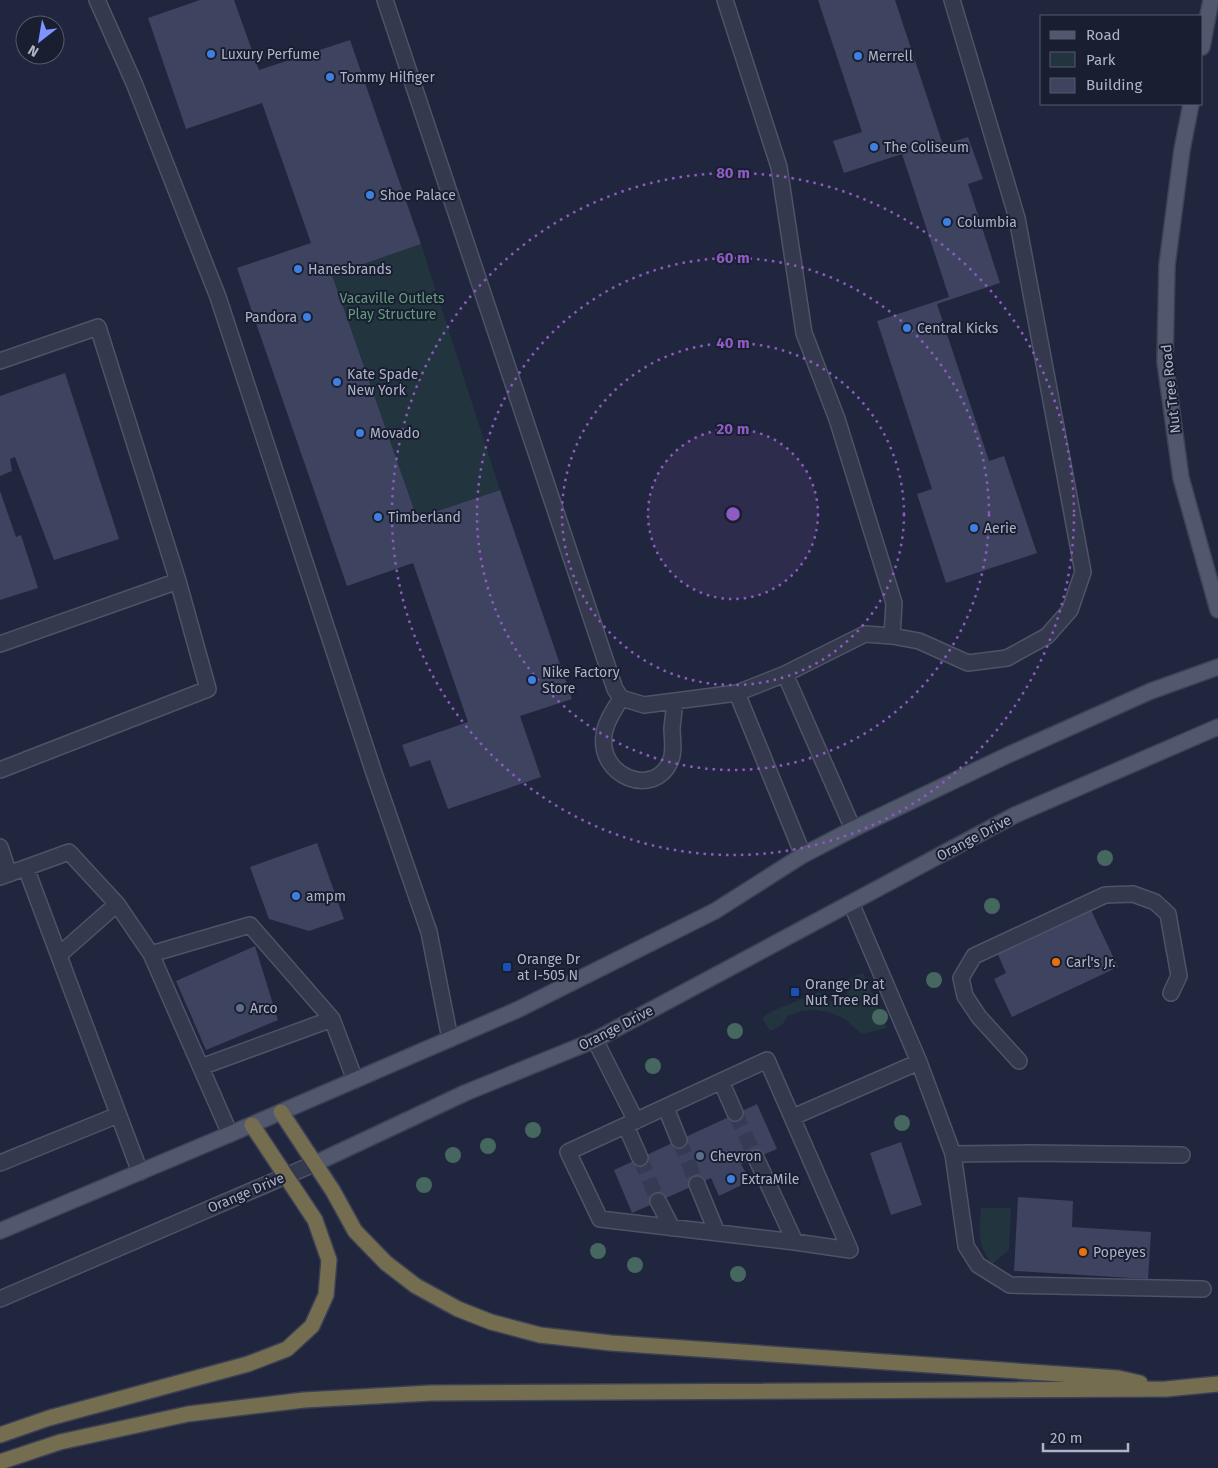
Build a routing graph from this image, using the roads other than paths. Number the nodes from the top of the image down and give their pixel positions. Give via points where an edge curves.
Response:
1 (97, 0) edge
2 (385, 0) edge
3 (725, 0) edge
4 (952, 0) edge
5 (1211, 0) edge
6 (1203, 43) edge
7 (1191, 105) edge
8 (0, 362) edge
9 (178, 581) junction
10 (1218, 610) edge
11 (892, 636) junction
12 (0, 644) edge
13 (1218, 667) edge
14 (785, 674) junction
15 (737, 693) junction
16 (622, 698) junction
17 (675, 701) junction
18 (1218, 727) edge
19 (0, 770) edge
20 (853, 830) junction
21 (0, 847) edge
22 (803, 855) junction
23 (26, 868) junction
24 (5, 876) edge
25 (117, 904) junction
26 (851, 904) junction
27 (151, 954) junction
28 (59, 955) junction
29 (1171, 993) dead end
30 (332, 1019) junction
31 (450, 1038) junction
32 (595, 1040) junction
33 (1019, 1061) dead end
34 (919, 1062) junction
35 (201, 1067) junction
36 (355, 1080) junction
37 (721, 1081) junction
38 (666, 1108) junction
39 (281, 1112) junction
40 (735, 1113) tunnel mouth
41 (118, 1115) junction
42 (793, 1117) junction
43 (631, 1124) junction
44 (252, 1125) junction
45 (230, 1134) junction
46 (679, 1140) tunnel mouth
47 (953, 1154) junction
48 (1182, 1155) dead end
49 (640, 1158) tunnel mouth
50 (756, 1158) tunnel mouth
51 (0, 1163) edge
52 (316, 1163) junction
53 (140, 1172) junction
54 (285, 1176) junction
55 (697, 1184) tunnel mouth
56 (658, 1201) tunnel mouth
57 (672, 1228) junction
58 (0, 1231) edge
59 (717, 1233) junction
60 (794, 1242) junction
61 (1203, 1289) dead end
62 (0, 1299) edge
63 (1218, 1384) edge
64 (1166, 1389) junction
65 (0, 1435) edge
66 (0, 1462) edge

1 - 31 street via 134,83 218,296 429,932
2 - 16 street via 615,689
3 - 11 street via 779,166 804,333 837,418 894,603
4 - 11 street via 1017,218 1083,572 1070,610 1047,636 1007,658 968,663 919,640
5 - 6 main road
7 - 10 main road, Nut Tree Road via 1167,265 1165,362 1181,478
8 - 9 street via 98,327
9 - 12 street
9 - 19 street via 208,689
11 - 14 street via 865,634
13 - 20 main road via 1151,691
14 - 15 street
14 - 20 street
15 - 17 street
15 - 22 street
16 - 17 street via 644,705
16 - 17 street via 606,726 603,746 610,766 632,780 655,777 670,763
18 - 26 main road, Orange Drive via 1015,815
20 - 22 main road
21 - 24 street
22 - 31 main road via 716,911 517,1010
23 - 24 street
23 - 25 street via 69,852
23 - 28 street
25 - 27 street
25 - 28 street
26 - 32 main road, Orange Drive
26 - 34 street
27 - 30 street via 250,925
27 - 35 street
28 - 41 street
29 - 33 street via 1179,976 1168,914 1155,902 1133,894 1106,895 974,956 961,978 965,996 979,1017
30 - 35 street
30 - 36 street
31 - 36 main road
32 - 43 street
32 - 52 main road, Orange Drive via 465,1093
34 - 42 street
34 - 47 street
35 - 45 street
36 - 39 main road
37 - 38 street
37 - 40 street
37 - 42 street via 767,1060
38 - 43 street
38 - 46 street
39 - 44 main road
39 - 52 highway
41 - 51 street
41 - 53 street
42 - 60 street via 850,1250
43 - 49 street
43 - 57 street via 568,1152 600,1219
44 - 45 main road
44 - 54 highway
45 - 53 main road
47 - 48 street
47 - 61 street via 966,1246 978,1264 1010,1285
50 - 60 street
52 - 54 street, Orange Drive
52 - 64 highway via 355,1231 386,1263 416,1286 458,1309 532,1333 611,1343 1118,1378
53 - 58 main road
54 - 62 street, Orange Drive
54 - 65 highway via 315,1220 330,1260 326,1295 312,1326 286,1349 248,1364 49,1418
55 - 59 street
56 - 57 street
57 - 59 street
59 - 60 street
63 - 64 highway
64 - 66 highway via 430,1393 304,1400 188,1414 60,1442

